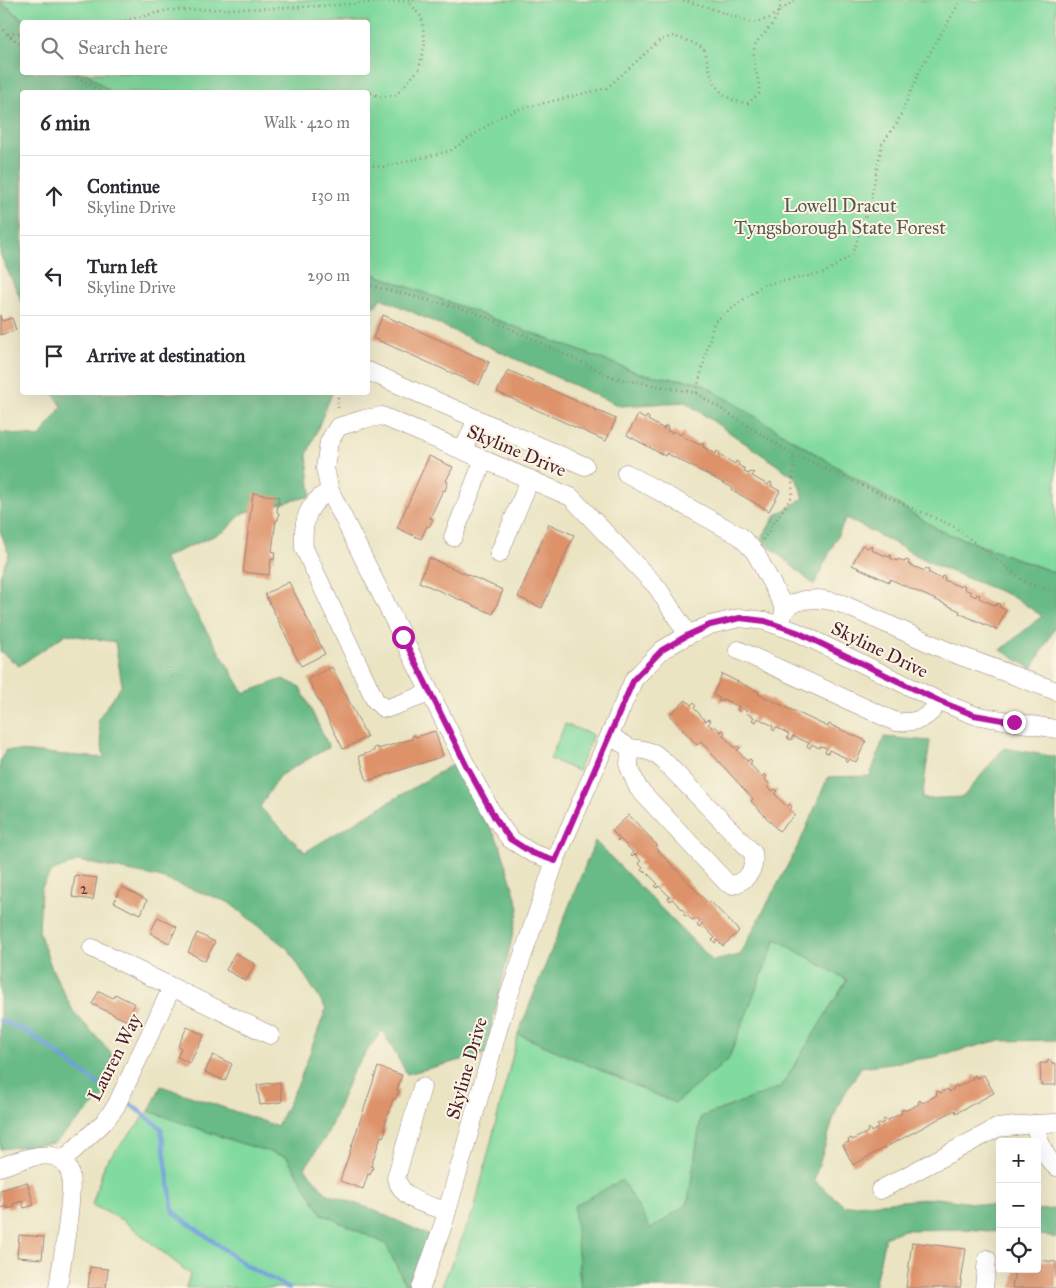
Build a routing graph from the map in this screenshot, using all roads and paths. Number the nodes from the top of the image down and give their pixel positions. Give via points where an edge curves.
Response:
1 (415, 0) edge
2 (683, 0) edge
3 (781, 0) edge
4 (795, 0) edge
5 (961, 0) edge
6 (408, 1) edge
7 (780, 11) junction
8 (128, 20) edge
9 (0, 26) edge
10 (20, 33) edge
11 (7, 34) junction
12 (20, 44) edge
13 (73, 75) edge
14 (98, 90) edge
15 (370, 93) edge
16 (370, 164) edge
17 (370, 286) edge
18 (370, 372) edge
19 (696, 393) junction
20 (477, 419) junction
21 (463, 450) junction
22 (794, 455) junction
23 (484, 459) junction
24 (585, 466) dead end
25 (626, 473) dead end
26 (530, 479) junction
27 (330, 490) junction
28 (453, 537) dead end
29 (755, 552) junction
30 (499, 554) dead end
31 (1056, 593) edge
32 (782, 618) junction
33 (688, 635) junction
34 (738, 650) dead end
35 (1056, 691) edge
36 (430, 693) junction
37 (939, 701) junction
38 (1056, 729) edge
39 (610, 736) junction
40 (630, 748) junction
41 (555, 861) junction
42 (92, 948) dead end
43 (172, 987) junction
44 (270, 1035) dead end
45 (422, 1087) dead end
46 (1056, 1123) edge
47 (1034, 1124) junction
48 (62, 1161) junction
49 (0, 1167) edge
50 (1056, 1167) edge
51 (880, 1190) dead end
52 (447, 1211) junction
53 (987, 1259) dead end
54 (58, 1288) edge
55 (422, 1288) edge
56 (984, 1288) edge

1 - 6 path
2 - 7 path via 753,23
3 - 7 path
4 - 7 path
5 - 19 path via 882,144 870,203 852,255 824,272 763,285 714,322
6 - 8 path via 168,10
6 - 15 path via 422,18 425,44 419,69 396,95 380,97
7 - 16 path via 756,42 754,62 760,88 759,94 748,103 734,102 723,95 713,81 704,49 674,36 660,40 607,88 515,110 450,151 383,167
9 - 11 path
10 - 11 path
11 - 12 path
13 - 14 path
17 - 19 path via 475,312 615,378
18 - 20 street
19 - 22 path
20 - 21 street
20 - 24 street
21 - 23 street, Skyline Drive
21 - 27 street, Skyline Drive via 382,416 364,419 338,427 328,442 325,468
22 - 29 path via 792,496
22 - 31 path via 953,526 1025,582
23 - 26 street, Skyline Drive
23 - 28 street
25 - 29 street via 724,526 740,536
26 - 30 street
26 - 33 street, Skyline Drive via 571,497 657,587
27 - 36 street, Skyline Drive
27 - 36 street via 310,506 305,521 304,548 375,700 383,708 388,708
29 - 32 street
32 - 33 street, Skyline Drive via 765,621 740,618 710,625
32 - 35 street via 792,604 803,600 840,603 950,652
32 - 37 street, Skyline Drive via 797,632
33 - 39 street, Skyline Drive via 662,650 634,679
34 - 37 street via 896,722 914,721 930,714
36 - 41 street, Skyline Drive via 467,767 510,839 532,853
37 - 38 street, Skyline Drive via 974,715
39 - 40 street
39 - 41 street, Skyline Drive
40 - 40 street via 644,750 664,761 753,853 753,867 741,883 733,885 727,882 638,788 629,767
41 - 52 street, Skyline Drive via 501,1019
42 - 43 street
43 - 44 street
43 - 48 street, Lauren Way via 116,1106 104,1122
45 - 52 street via 396,1178 404,1193 412,1199
46 - 47 street
47 - 50 street via 1050,1162
47 - 51 street via 997,1128
48 - 49 street via 53,1156 38,1156
48 - 54 street via 69,1170 71,1190
52 - 55 street, Skyline Drive
53 - 56 street

